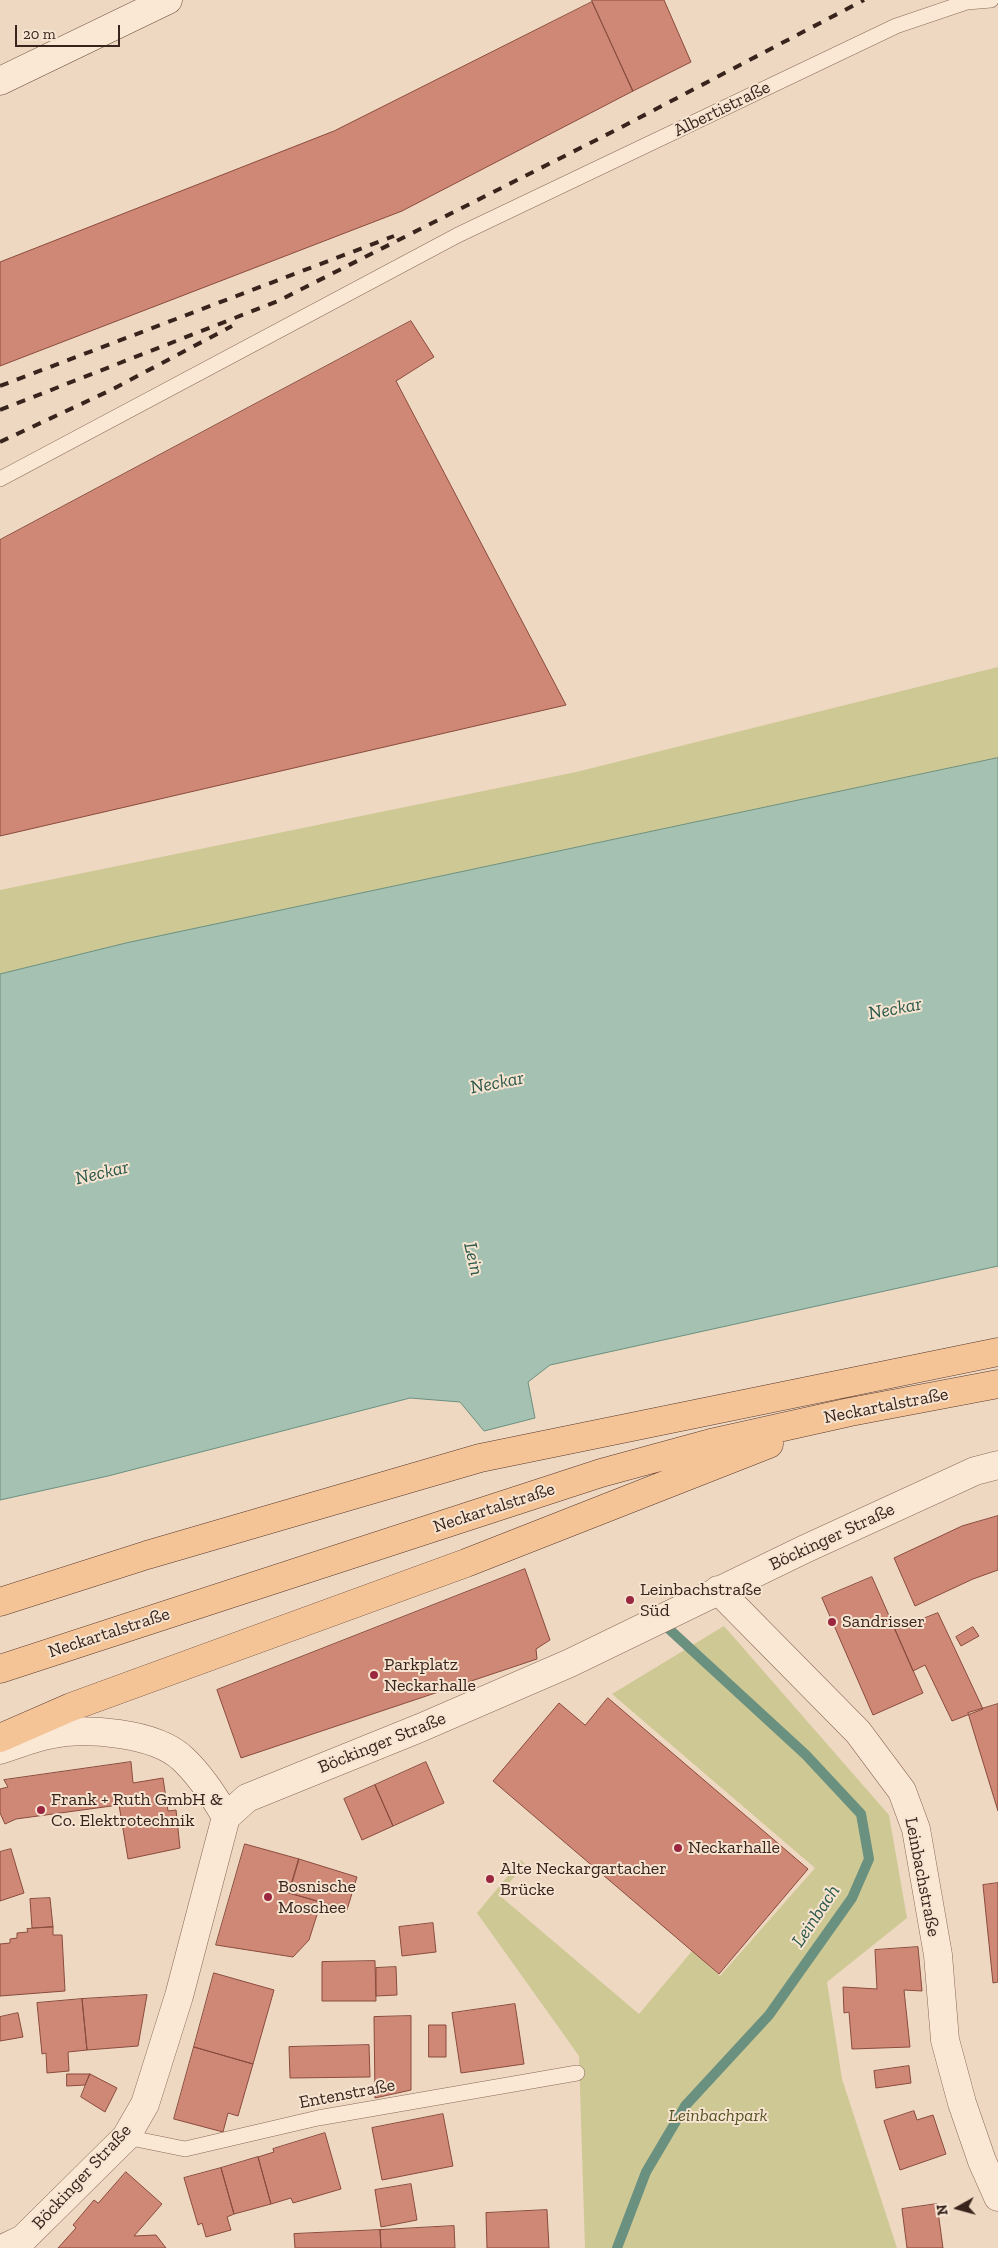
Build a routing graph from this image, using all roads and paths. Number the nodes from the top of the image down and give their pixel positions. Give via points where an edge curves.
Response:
1 (168, 0) edge
2 (991, 0) edge
3 (0, 81) edge
4 (0, 479) edge
5 (998, 1352) edge
6 (998, 1384) edge
7 (850, 1412) junction
8 (998, 1465) edge
9 (706, 1596) junction
10 (0, 1602) edge
11 (0, 1669) edge
12 (0, 1738) edge
13 (0, 1750) edge
14 (226, 1817) junction
15 (577, 2073) dead end
16 (126, 2137) junction
17 (998, 2197) edge
18 (11, 2247) edge

1 - 3 street
2 - 4 lane, Albertistraße via 967,2 896,26 458,236
5 - 10 main road via 480,1458 147,1555
6 - 7 main road, Neckartalstraße
7 - 11 main road, Neckartalstraße via 711,1443 601,1473
7 - 12 main road via 466,1563 71,1707
8 - 9 street, Böckinger Straße via 975,1470
9 - 14 street, Böckinger Straße via 624,1638 420,1728 247,1798
9 - 17 street, Leinbachstraße via 858,1732 902,1791 920,1848 938,1956 945,2040 962,2103
13 - 14 street via 48,1735 79,1732 127,1735 151,1741 182,1757 208,1786
14 - 16 street, Böckinger Straße via 158,2068 145,2104
15 - 16 lane, Entenstraße via 318,2118 185,2149
16 - 18 street, Böckinger Straße via 23,2239

